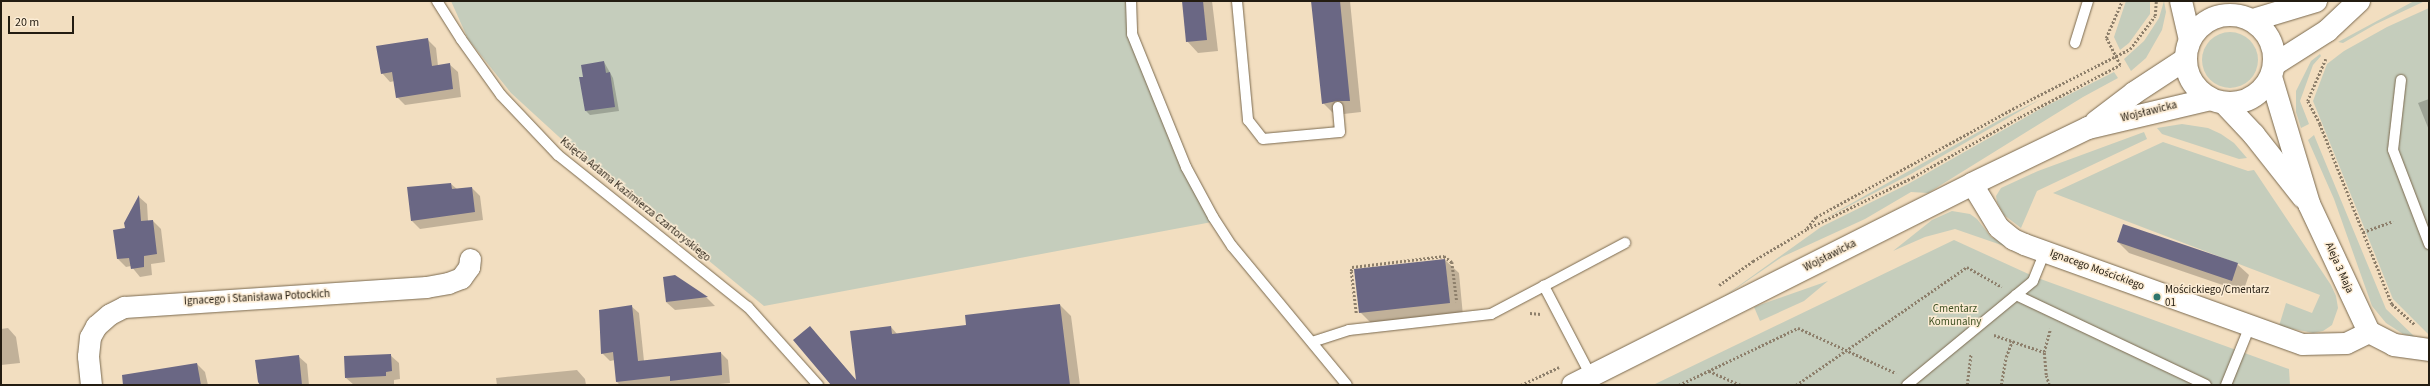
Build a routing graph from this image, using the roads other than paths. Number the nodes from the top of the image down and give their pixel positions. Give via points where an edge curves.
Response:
1 (438, 1) edge
2 (1131, 1) edge
3 (1237, 1) edge
4 (2088, 1) edge
5 (2181, 1) edge
6 (2316, 1) edge
7 (2359, 1) edge
8 (2242, 12) edge
9 (2075, 43) dead end
10 (2188, 49) junction
11 (2273, 70) junction
12 (2401, 80) dead end
13 (2218, 101) junction
14 (1338, 107) dead end
15 (2088, 128) junction
16 (1972, 184) junction
17 (2309, 204) junction
18 (1625, 243) dead end
19 (2429, 244) edge
20 (2045, 251) junction
21 (470, 259) dead end
22 (1544, 286) junction
23 (2016, 295) junction
24 (2250, 326) junction
25 (2369, 332) junction
26 (1312, 342) junction
27 (2421, 350) edge
28 (1582, 381) edge
29 (1909, 383) edge
30 (91, 385) edge
31 (818, 385) edge
32 (1347, 385) edge
33 (2206, 385) edge
34 (2226, 385) edge

1 - 31 lane, Księcia Adama Kazimierza Czartoryskiego via 460,39 501,96 558,155 748,307
2 - 26 lane via 1132,34 1189,173 1212,217 1232,246
3 - 14 lane via 1248,120 1263,139 1340,132
4 - 9 lane
5 - 10 street
6 - 8 street
7 - 11 street via 2327,31
8 - 10 street via 2211,18 2198,27
8 - 11 street via 2266,31 2273,47
10 - 13 street via 2189,76 2198,89
10 - 15 street, Wojsławicka
11 - 13 street via 2263,89 2252,98 2238,103
11 - 17 street, Aleja 3 Maja
12 - 19 lane via 2393,150
13 - 15 street, Wojsławicka
13 - 17 street, Aleja 3 Maja via 2254,135
15 - 16 street, Wojsławicka
16 - 20 street, Ignacego Mościckiego via 1989,215 2005,234
16 - 28 street, Wojsławicka
17 - 25 street, Aleja 3 Maja
18 - 22 lane
20 - 23 lane via 2033,281
20 - 24 street, Ignacego Mościckiego
21 - 30 street, Ignacego i Stanisława Potockich via 469,267 461,278 426,287 124,307 110,314 96,326 90,337 88,356
22 - 26 lane via 1491,314 1339,331
22 - 28 lane via 1581,356
23 - 29 lane
23 - 33 lane
24 - 25 street, Ignacego Mościckiego via 2311,345 2346,343
24 - 34 lane
25 - 27 street via 2394,345
26 - 32 lane

